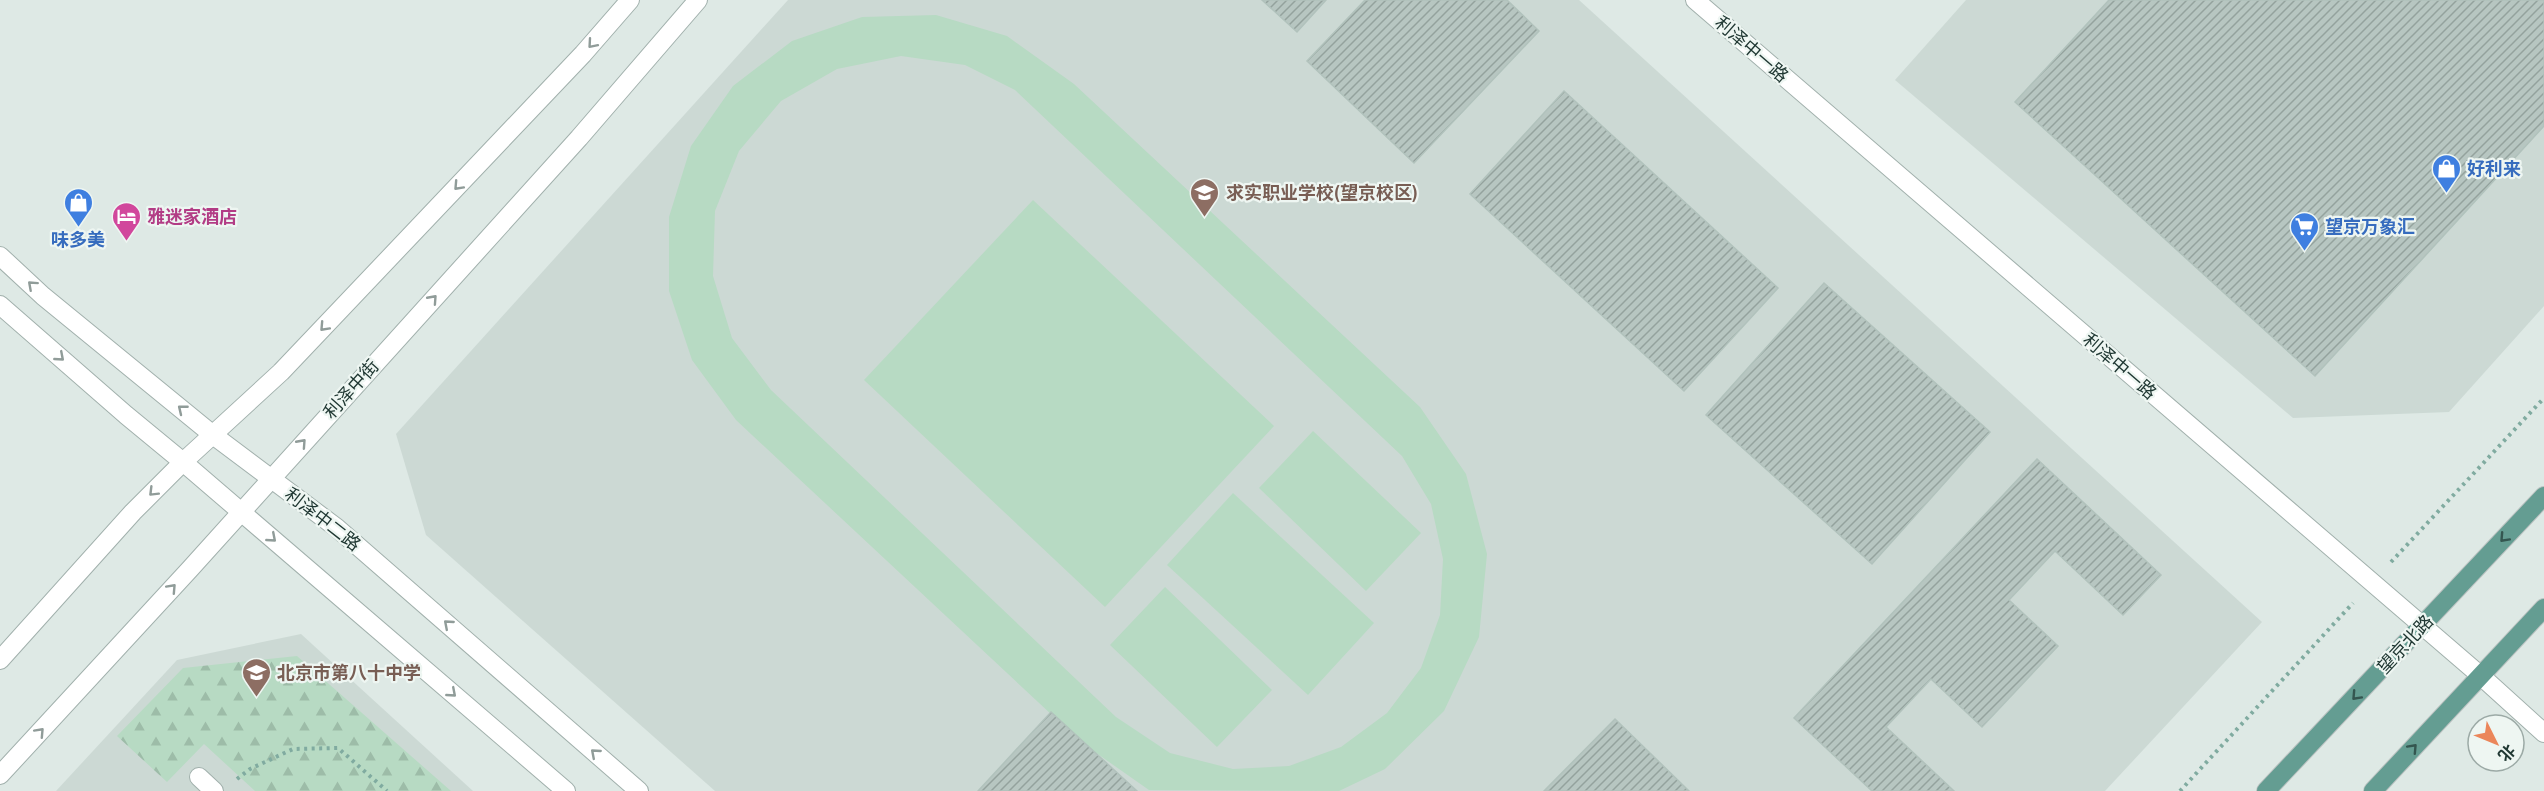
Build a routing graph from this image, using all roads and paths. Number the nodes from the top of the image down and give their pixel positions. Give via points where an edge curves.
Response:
1 (630, 0) edge
2 (698, 0) edge
3 (1695, 0) edge
4 (0, 256) edge
5 (0, 305) edge
6 (213, 435) junction
7 (183, 462) junction
8 (271, 478) junction
9 (2544, 496) edge
10 (241, 512) junction
11 (2544, 608) edge
12 (2422, 626) junction
13 (0, 660) edge
14 (2481, 676) junction
15 (2544, 733) edge
16 (0, 775) edge
17 (199, 777) dead end
18 (232, 784) dead end
19 (214, 791) edge
20 (387, 791) edge
21 (566, 791) edge
22 (639, 791) edge
23 (2266, 791) edge
24 (2373, 791) edge

1 -> 6 street via 281,372
8 -> 2 street, 利泽中街 via 579,138
3 - 12 street, 利泽中一路
6 -> 4 street, 利泽中二路
5 -> 7 street
6 - 7 street
6 - 8 street, 利泽中二路
7 - 10 street
7 -> 13 street
8 - 10 street, 利泽中街
22 -> 8 street, 利泽中二路 via 337,528
9 -> 12 main road, 望京北路
16 -> 10 street, 利泽中街
10 -> 21 street
11 - 14 main road
12 - 14 street, 利泽中一路
12 -> 23 main road, 望京北路
14 - 15 street, 利泽中一路
24 -> 14 main road
17 - 19 street
18 - 20 path via 250,769 293,749 338,748

